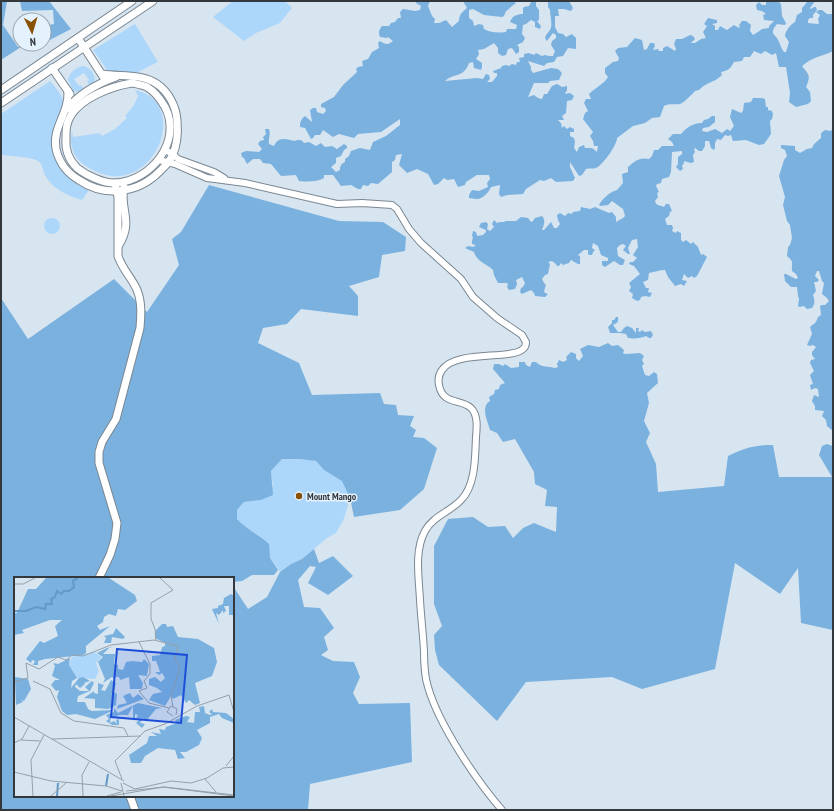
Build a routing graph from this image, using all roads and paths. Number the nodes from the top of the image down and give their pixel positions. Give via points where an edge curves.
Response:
1 (132, 1) edge
2 (153, 1) edge
3 (118, 10) junction
4 (125, 20) junction
5 (78, 38) junction
6 (84, 47) junction
7 (46, 59) junction
8 (52, 68) junction
9 (102, 74) junction
10 (118, 76) junction
11 (106, 80) junction
12 (110, 88) junction
13 (1, 90) edge
14 (68, 91) junction
15 (1, 103) edge
16 (76, 104) junction
17 (65, 113) junction
18 (165, 150) junction
19 (173, 154) junction
20 (159, 160) junction
21 (168, 163) junction
22 (227, 180) junction
23 (126, 182) junction
24 (115, 184) junction
25 (120, 191) junction
26 (99, 577) edge
27 (130, 797) edge
28 (135, 810) edge
29 (502, 810) edge

1 - 3 main road
2 - 4 main road
3 - 4 main road
3 - 5 main road
4 - 6 main road
5 - 6 main road
5 - 7 main road
6 - 8 main road
6 - 9 main road
7 - 8 street
7 - 13 main road
8 - 14 main road
8 - 15 main road
9 - 10 main road
9 - 11 main road
10 - 11 main road
10 - 19 main road via 145,78 158,84 168,95 176,111 178,128
11 - 12 main road
11 - 16 main road
12 - 16 main road
12 - 18 main road via 132,83 147,87 161,99 170,121 170,134
14 - 16 main road
14 - 17 main road
16 - 17 main road
16 - 24 main road via 66,127 65,144 72,163 92,178
17 - 25 main road via 56,135 56,149 63,166 88,186
18 - 19 street
18 - 20 main road
19 - 21 main road
19 - 22 street via 178,159 214,172
20 - 21 street
20 - 23 main road via 138,177
21 - 22 street via 207,178
21 - 25 main road via 139,186
22 - 29 street via 337,204 392,205 421,243 461,279 473,297 522,335 526,342 524,348 518,352 456,361 442,369 439,383 441,391 446,398 470,407 476,418 476,455 468,490 461,500 432,521 425,531 418,561 427,686 448,731
23 - 24 main road
23 - 25 main road
24 - 25 main road
25 - 26 main road via 127,225 119,245 118,256 137,290 142,314 116,419 99,452 99,463 117,522 116,538
27 - 28 main road

